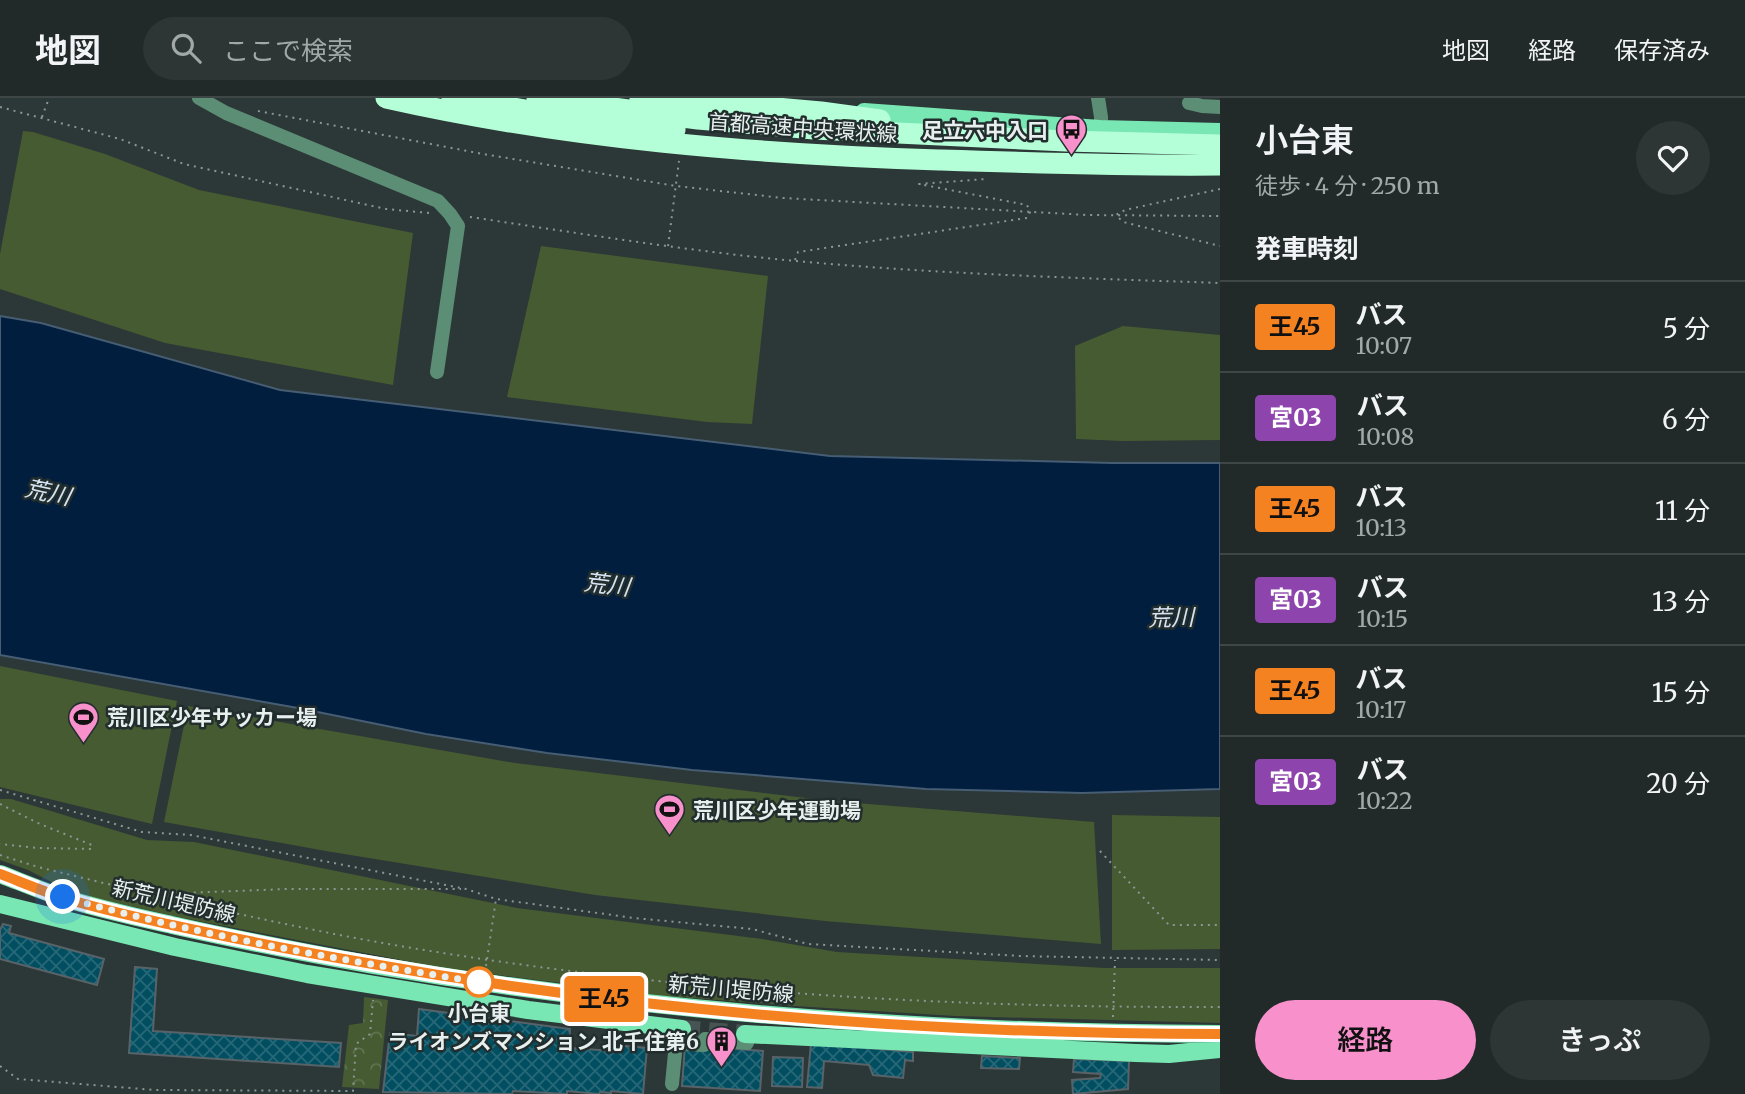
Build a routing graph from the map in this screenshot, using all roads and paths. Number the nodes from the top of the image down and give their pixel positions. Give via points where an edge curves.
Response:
1 (49, 98) edge
2 (199, 98) edge
3 (386, 98) edge
4 (422, 98) edge
5 (452, 98) edge
6 (485, 98) edge
7 (537, 98) edge
8 (628, 98) edge
9 (673, 98) edge
10 (725, 98) edge
11 (1098, 98) edge
12 (1189, 103) dead end
13 (879, 106) edge
14 (0, 107) edge
15 (1220, 107) edge
16 (256, 111) dead end
17 (42, 118) junction
18 (669, 123) junction
19 (1100, 129) junction
20 (1220, 132) edge
21 (1185, 145) junction
22 (1220, 145) edge
23 (1220, 154) edge
24 (679, 157) dead end
25 (1096, 158) junction
26 (1220, 165) edge
27 (987, 178) dead end
28 (676, 186) junction
29 (1220, 189) edge
30 (1030, 212) junction
31 (450, 214) junction
32 (1116, 215) junction
33 (1220, 216) edge
34 (668, 246) junction
35 (1220, 246) edge
36 (795, 261) junction
37 (1220, 283) edge
38 (437, 372) dead end
39 (0, 790) edge
40 (0, 804) edge
41 (0, 844) edge
42 (1100, 851) dead end
43 (0, 855) edge
44 (0, 874) edge
45 (466, 889) junction
46 (162, 897) junction
47 (496, 899) junction
48 (0, 904) edge
49 (1220, 925) edge
50 (487, 959) junction
51 (1115, 959) junction
52 (1220, 960) edge
53 (486, 967) dead end
54 (374, 985) junction
55 (1114, 1007) junction
56 (1220, 1007) edge
57 (682, 1029) tunnel mouth
58 (1113, 1033) junction
59 (1220, 1034) edge
60 (746, 1039) joint
61 (1220, 1049) edge
62 (0, 1066) edge
63 (672, 1084) dead end

1 - 17 path
2 - 31 street via 438,201
3 - 25 highway, 首都高速中央環状線 via 517,123 695,146 878,158
4 - 18 main road via 617,129
5 - 25 highway, bridge via 641,127 753,138
6 - 18 main road
7 - 21 highway, 首都高速中央環状線, bridge via 766,125
8 - 21 highway, bridge
9 - 18 street
10 - 13 main road
11 - 19 street
12 - 15 street
13 - 19 main road
14 - 17 path
16 - 28 path
17 - 31 path via 120,139 184,164 386,209
18 - 25 main road
19 - 20 main road
19 - 25 street
21 - 22 highway, 首都高速中央環状線, bridge
23 - 25 main road
24 - 28 path
25 - 26 highway, 首都高速中央環状線
27 - 30 path via 919,184 1027,205
28 - 30 path via 783,198
28 - 34 path
29 - 32 path via 1125,209
30 - 32 path
30 - 36 path via 1027,218 798,252
31 - 34 path
31 - 38 street via 458,226
32 - 33 path
32 - 35 path via 1123,222
34 - 36 path
36 - 37 path
39 - 45 path via 142,832 191,835
40 - 41 path via 92,845 91,849
42 - 49 path via 1169,925
43 - 46 path
44 - 58 main road, 新荒川堤防線 via 63,897 212,934 401,970 562,994 798,1018
45 - 46 path via 287,889
45 - 47 path
46 - 50 path via 286,925
47 - 50 path
47 - 51 path via 752,929 808,944
48 - 54 main road, 新荒川堤防線 via 175,947
50 - 53 path
50 - 55 path via 713,986
51 - 52 path
51 - 55 path
54 - 57 main road, 新荒川堤防線
54 - 62 path via 370,1034 356,1044 353,1091 155,1090 18,1079
55 - 56 path
55 - 58 path
58 - 59 main road, 新荒川堤防線
60 - 61 main road, 新荒川堤防線 via 1169,1054
60 - 63 street via 705,1039 704,1045 676,1043

